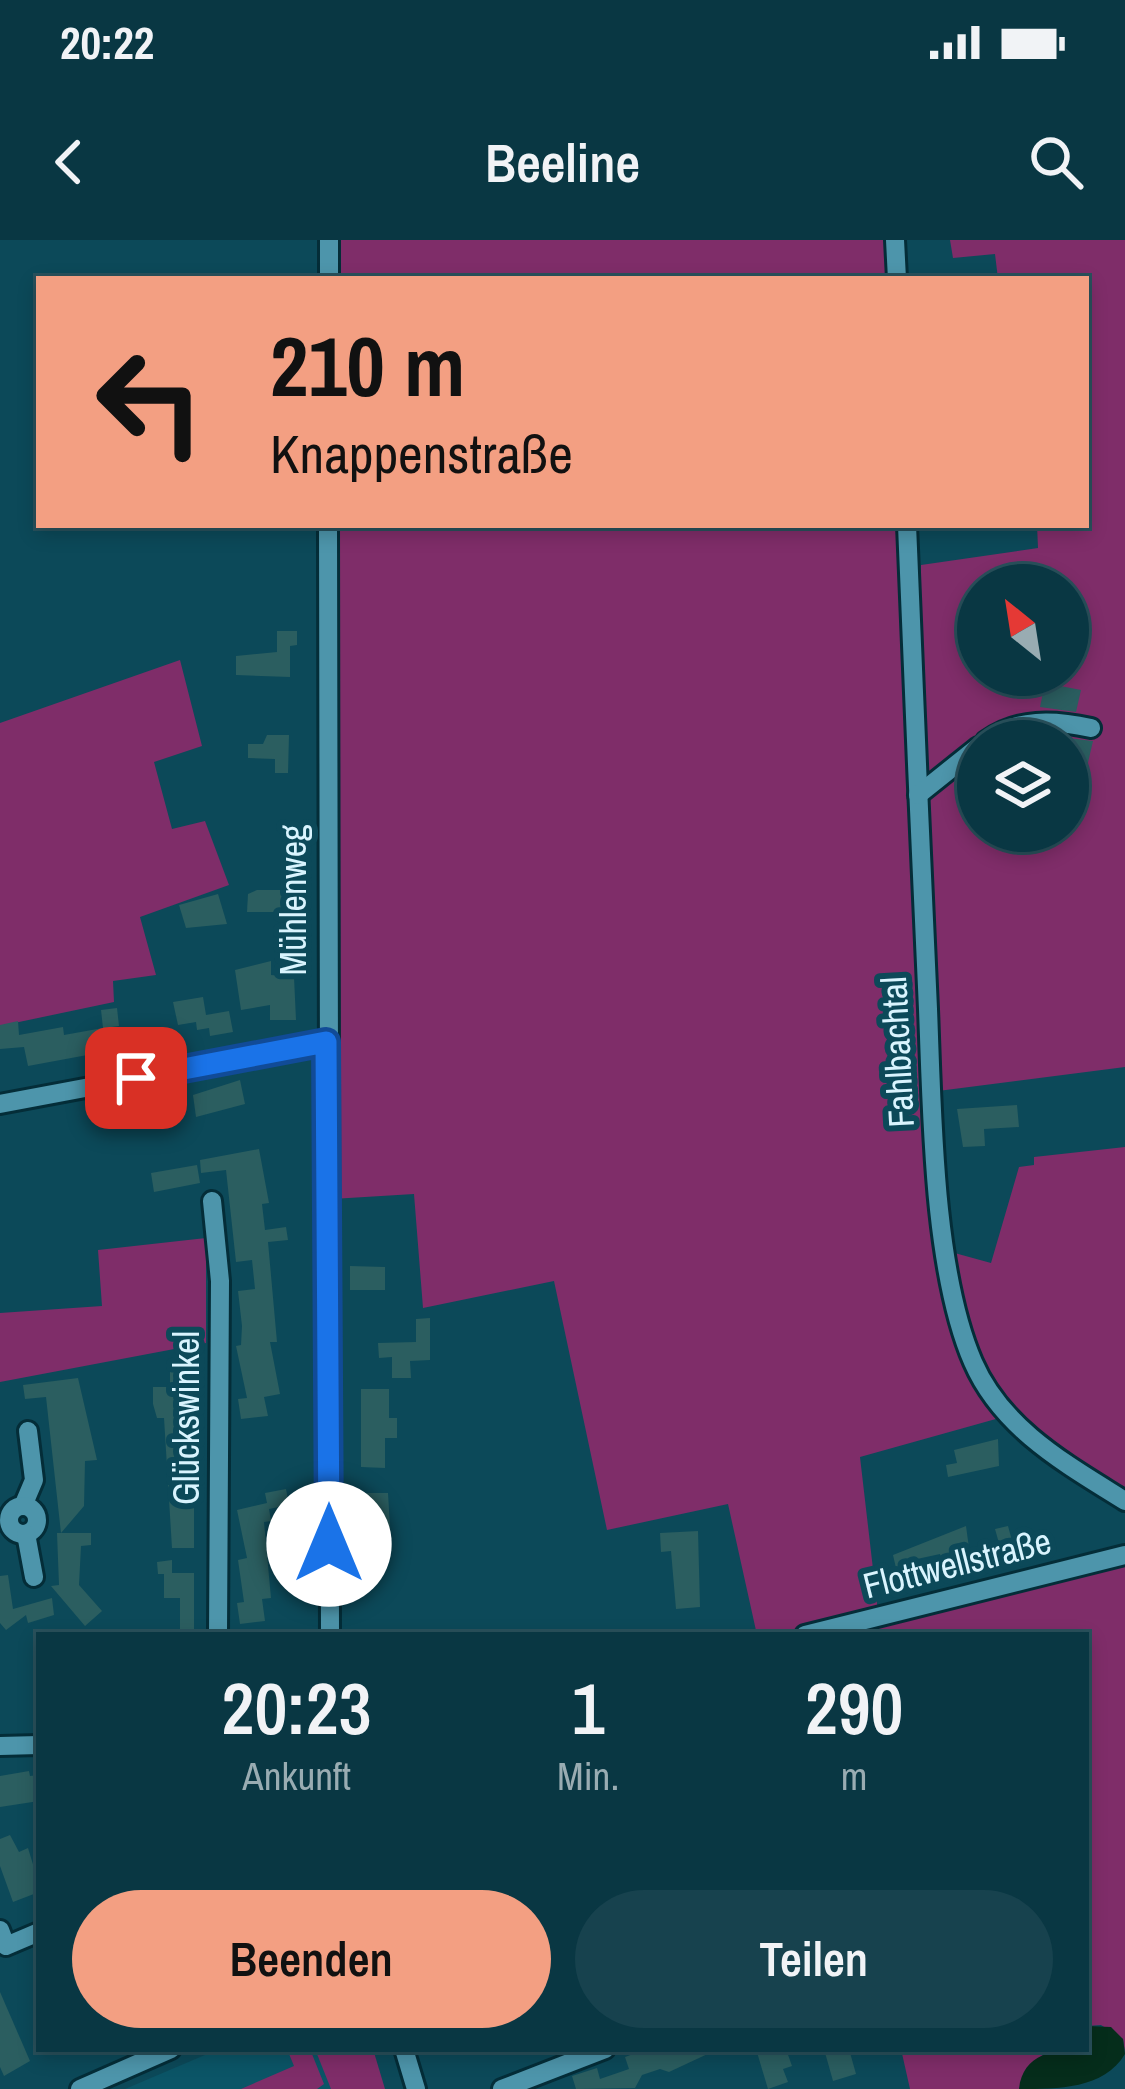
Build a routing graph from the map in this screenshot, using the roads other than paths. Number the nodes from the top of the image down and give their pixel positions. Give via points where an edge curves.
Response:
1 (328, 240) edge
2 (895, 240) edge
3 (329, 276) edge
4 (897, 276) edge
5 (328, 528) edge
6 (907, 528) edge
7 (957, 765) edge
8 (918, 796) junction
9 (326, 1042) junction
10 (0, 1104) edge
11 (212, 1202) dead end
12 (28, 1431) dead end
13 (1125, 1502) edge
14 (14, 1521) edge
15 (1125, 1555) edge
16 (34, 1577) dead end
17 (218, 1632) edge
18 (330, 1632) edge
19 (817, 1632) edge
20 (0, 1745) edge
21 (36, 1745) edge
22 (0, 1930) edge
23 (36, 1933) edge
24 (161, 2052) edge
25 (405, 2052) edge
26 (597, 2052) edge
27 (80, 2089) edge
28 (416, 2089) edge
29 (502, 2089) edge

1 - 3 street
2 - 4 street
5 - 9 street, Mühlenweg
6 - 8 street, Fahlbachtal
7 - 8 street
8 - 13 street, Fahlbachtal via 941,1225 973,1362 1011,1423
9 - 10 street
9 - 18 street, Mühlenweg
11 - 17 street, Glückswinkel via 220,1280
12 - 14 street via 34,1480
14 - 16 street
15 - 19 street, Flottwellstraße
20 - 21 street
22 - 23 street via 6,1946
24 - 27 street
25 - 28 street
26 - 29 street

